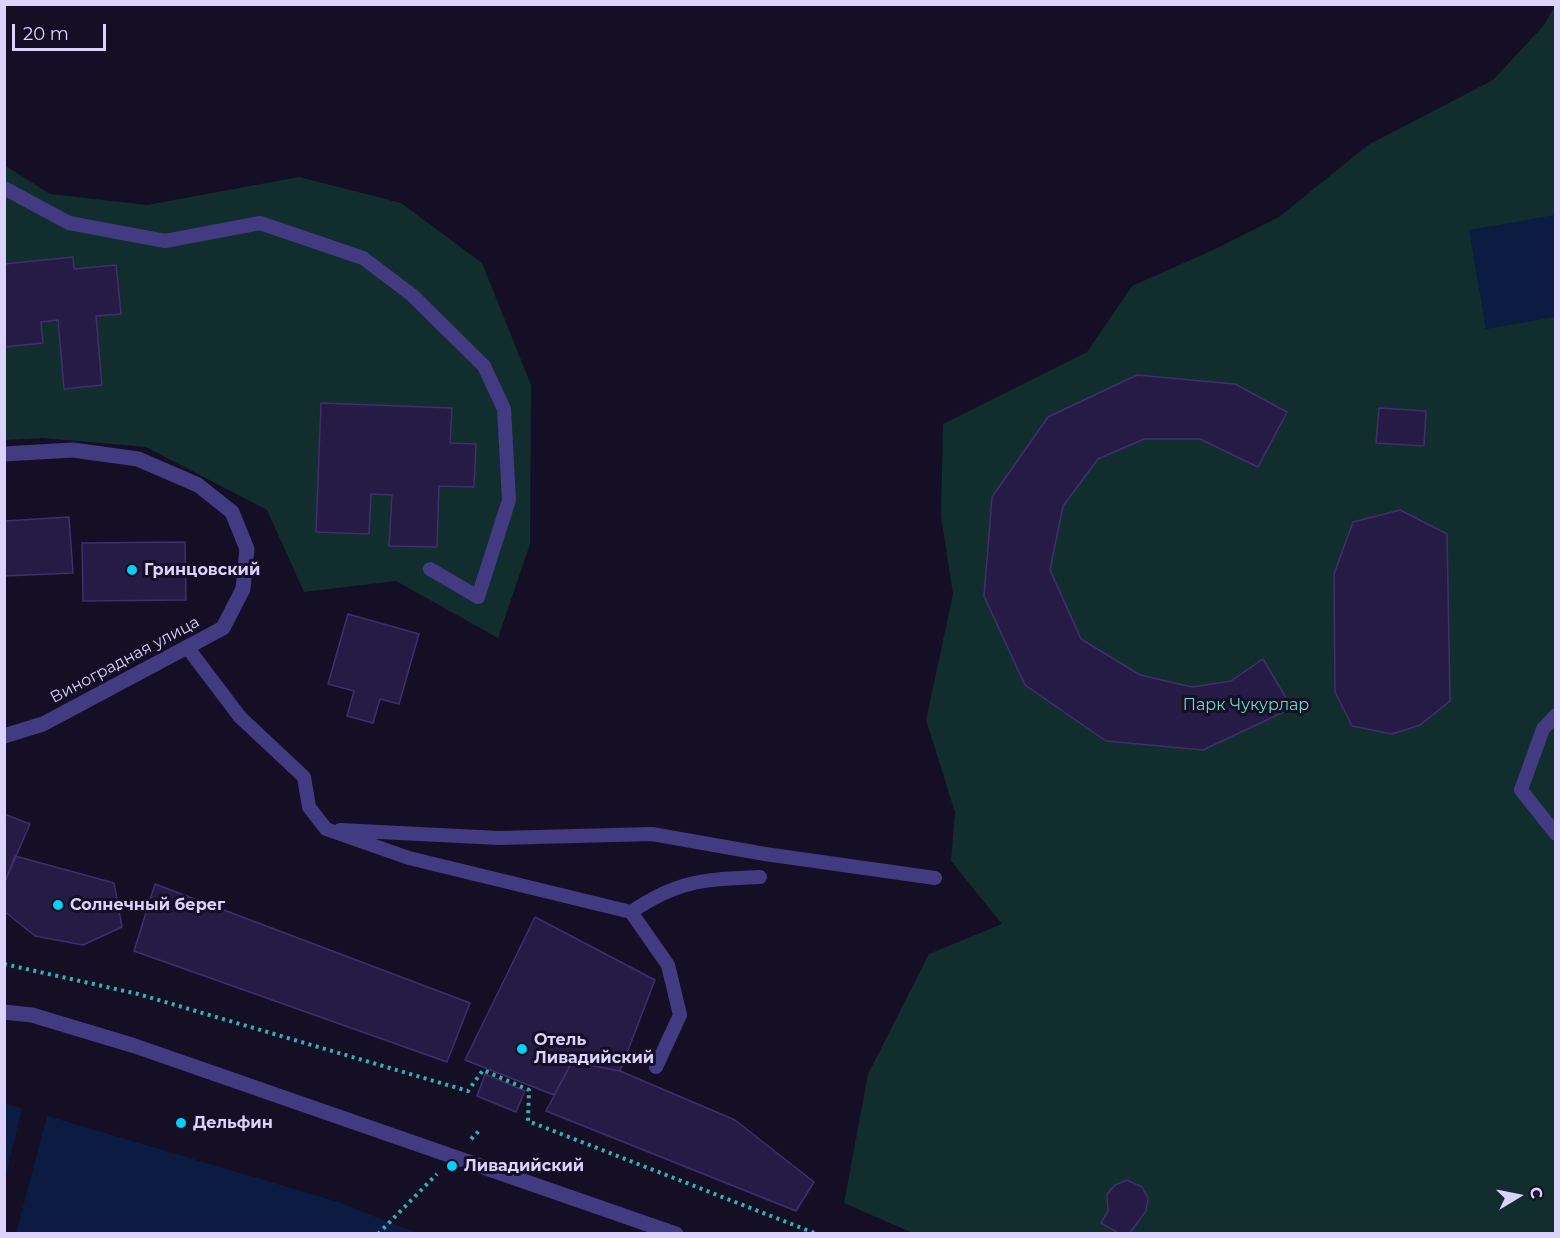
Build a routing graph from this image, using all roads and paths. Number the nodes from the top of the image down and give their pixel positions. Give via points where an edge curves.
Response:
1 (4, 188) edge
2 (4, 454) edge
3 (430, 569) dead end
4 (187, 647) junction
5 (1556, 715) edge
6 (4, 736) edge
7 (326, 830) junction
8 (1556, 834) edge
9 (760, 877) dead end
10 (935, 878) dead end
11 (631, 912) junction
12 (4, 964) edge
13 (4, 1012) edge
14 (656, 1067) dead end
15 (479, 1131) dead end
16 (464, 1147) dead end
17 (440, 1170) dead end
18 (378, 1233) edge
19 (676, 1233) edge
20 (817, 1233) edge

1 - 3 lane via 69,223 165,241 260,223 363,258 412,295 484,366 504,409 509,500 478,597
2 - 4 street, Виноградная улица via 73,450 138,459 198,485 232,512 247,549 243,589 223,628
4 - 6 street, Виноградная улица via 43,724
4 - 7 lane via 240,717 303,777 309,807
5 - 8 lane via 1543,729 1521,790
7 - 10 lane via 499,838 652,834
7 - 11 lane via 409,858
9 - 11 lane via 701,880 659,893
11 - 14 lane via 668,964 680,1015
12 - 20 path via 138,994 468,1091 483,1070 529,1090 528,1121
13 - 19 street via 32,1015 135,1046
15 - 16 path
17 - 18 path

